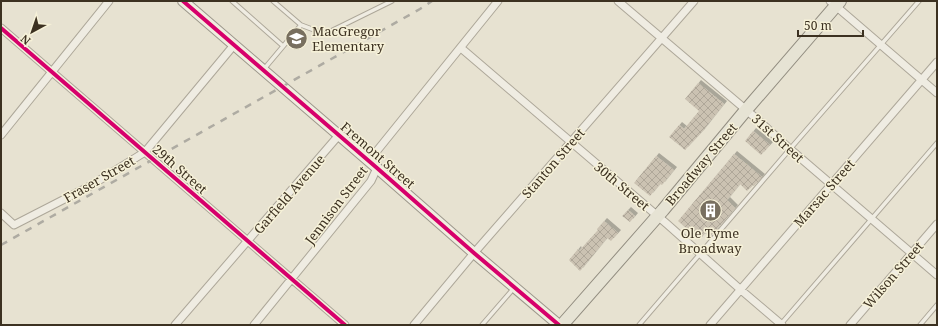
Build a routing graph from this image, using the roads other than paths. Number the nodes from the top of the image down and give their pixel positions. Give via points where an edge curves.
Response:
1 (109, 1) edge
2 (232, 1) edge
3 (273, 1) edge
4 (392, 1) edge
5 (498, 1) edge
6 (618, 1) edge
7 (694, 1) edge
8 (919, 1) edge
9 (835, 3) edge
10 (188, 4) edge
11 (301, 25) junction
12 (1, 28) edge
13 (662, 38) junction
14 (234, 45) junction
15 (880, 45) junction
16 (283, 46) junction
17 (461, 48) junction
18 (937, 62) edge
19 (263, 70) junction
20 (52, 72) junction
21 (921, 80) junction
22 (937, 93) edge
23 (746, 110) junction
24 (1, 135) edge
25 (339, 135) junction
26 (571, 142) junction
27 (937, 143) edge
28 (790, 149) junction
29 (145, 152) junction
30 (377, 168) junction
31 (831, 184) junction
32 (1, 213) edge
33 (658, 216) junction
34 (871, 219) junction
35 (937, 224) edge
36 (248, 242) junction
37 (474, 253) junction
38 (701, 254) junction
39 (912, 254) junction
40 (937, 275) edge
41 (292, 279) junction
42 (514, 287) junction
43 (741, 290) junction
44 (937, 305) edge
45 (175, 325) edge
46 (254, 325) edge
47 (345, 325) edge
48 (414, 325) edge
49 (482, 325) edge
50 (561, 325) edge
51 (639, 325) edge
52 (710, 325) edge
53 (781, 325) edge
54 (850, 325) edge
55 (920, 325) edge

1 - 20 street
2 - 16 lane
3 - 11 lane
4 - 11 lane via 325,34
5 - 17 street, Jennison Street
6 - 13 street, 31st Street
7 - 13 street, Stanton Street
8 - 15 lane
9 - 15 street
9 - 23 main road, Broadway Street
10 - 14 street, Fremont Street
11 - 16 lane
12 - 20 street, 29th Street
13 - 23 street, 31st Street
13 - 26 street, Stanton Street
14 - 19 street, Fremont Street
14 - 29 street, Fraser Street
15 - 21 street
15 - 28 lane
16 - 19 lane
17 - 26 street, 30th Street
17 - 30 street, Jennison Street via 376,152
18 - 21 street, Marsac Street
19 - 25 street, Fremont Street
20 - 24 street
20 - 29 street, 29th Street
21 - 22 street
21 - 31 street, Marsac Street
23 - 28 street, 31st Street
23 - 33 main road, Broadway Street
25 - 30 street, Fremont Street
25 - 36 street, Garfield Avenue
26 - 33 street, 30th Street
26 - 37 street, Stanton Street
27 - 34 lane
28 - 31 street, 31st Street
28 - 38 lane
29 - 32 street, Fraser Street via 90,186 14,225
29 - 36 street, 29th Street
30 - 37 street, Fremont Street
30 - 41 street, Jennison Street via 371,181
31 - 34 street, 31st Street
31 - 43 street, Marsac Street
33 - 38 street, 30th Street
33 - 50 main road, Broadway Street
34 - 39 street, 31st Street
34 - 53 lane
35 - 39 street, Wilson Street
36 - 41 street, 29th Street
36 - 45 street, Garfield Avenue
37 - 42 street, Fremont Street
37 - 48 street, Stanton Street
38 - 43 street, 30th Street
38 - 51 lane
39 - 40 street, 31st Street
39 - 54 street, Wilson Street
41 - 46 street, Jennison Street
41 - 47 street, 29th Street
42 - 49 lane
42 - 50 street, Fremont Street
43 - 52 street, Marsac Street
43 - 53 street, 30th Street
44 - 55 lane

